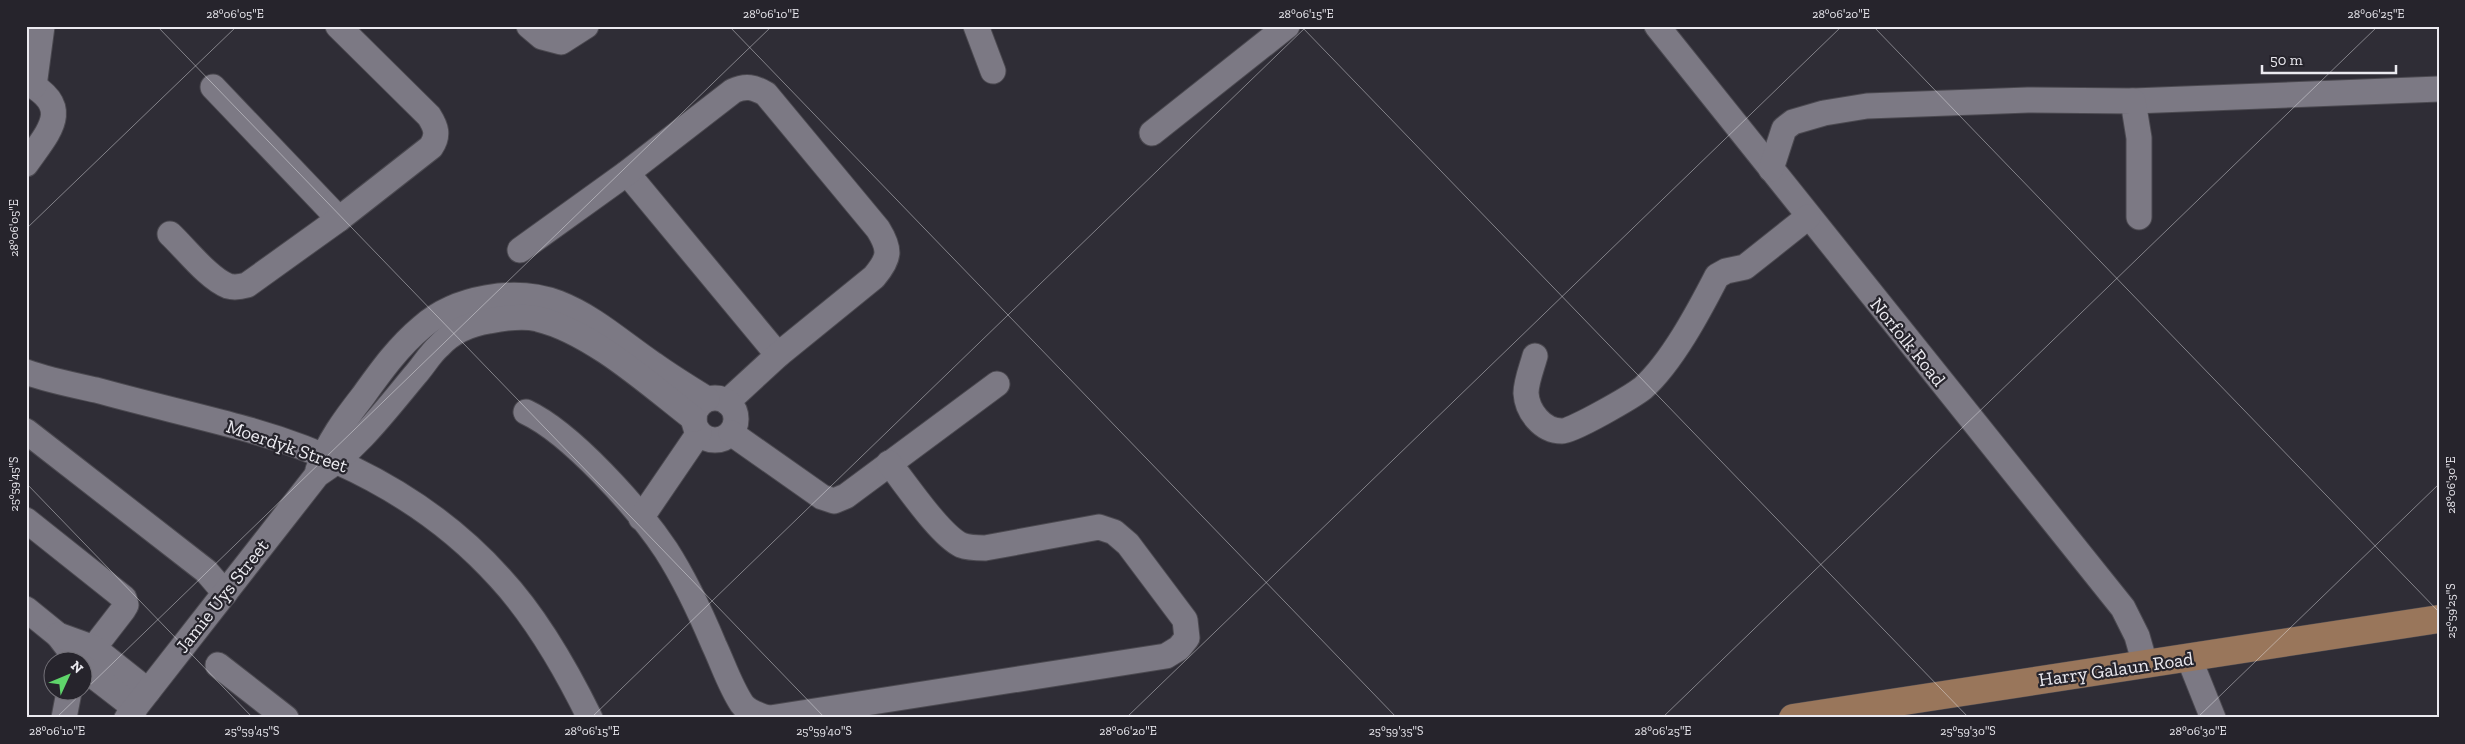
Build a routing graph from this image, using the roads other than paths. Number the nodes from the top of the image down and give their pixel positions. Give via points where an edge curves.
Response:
1 (42, 26) edge
2 (338, 26) edge
3 (529, 26) edge
4 (586, 26) edge
5 (976, 26) edge
6 (1287, 26) edge
7 (1657, 26) edge
8 (993, 71) dead end
9 (30, 84) edge
10 (213, 87) dead end
11 (2439, 89) edge
12 (2133, 101) junction
13 (1152, 133) dead end
14 (26, 164) edge
15 (1771, 170) junction
16 (627, 173) junction
17 (1808, 216) junction
18 (2139, 216) dead end
19 (339, 219) junction
20 (170, 234) dead end
21 (520, 250) dead end
22 (778, 355) junction
23 (1535, 356) dead end
24 (381, 370) junction
25 (26, 372) edge
26 (997, 384) dead end
27 (403, 389) junction
28 (526, 412) dead end
29 (707, 413) junction
30 (26, 431) edge
31 (367, 431) junction
32 (889, 463) junction
33 (326, 464) junction
34 (374, 479) junction
35 (641, 518) junction
36 (26, 520) edge
37 (225, 593) junction
38 (26, 610) edge
39 (2439, 619) edge
40 (76, 652) edge
41 (90, 652) edge
42 (2189, 658) junction
43 (2145, 664) junction
44 (218, 665) dead end
45 (92, 667) edge
46 (66, 702) edge
47 (137, 706) edge
48 (64, 718) edge
49 (286, 718) edge
50 (590, 718) edge
51 (769, 718) edge
52 (1793, 718) edge
53 (2213, 718) edge

1 - 9 street
2 - 19 street via 429,116 437,132 436,140 426,152
3 - 4 street via 542,37 561,42
5 - 8 street
6 - 13 street
7 - 15 street, Norfolk Road
9 - 14 street via 46,94 52,103 54,118 51,130
10 - 19 street
11 - 12 street
12 - 15 street via 2028,100 1876,106 1824,113 1793,122 1784,129
12 - 18 street via 2139,138
15 - 17 street, Norfolk Road
16 - 21 street
16 - 22 street
16 - 22 street via 733,91 742,87 755,88 766,94 866,214 887,244 885,264 874,277
17 - 23 street via 1745,267 1716,276 1674,350 1643,388 1586,421 1563,431 1544,426 1530,410 1526,392
17 - 43 street, Norfolk Road via 2123,608 2137,636
19 - 20 street via 247,285 238,288 216,279
22 - 29 street
24 - 27 street
24 - 29 street via 423,325 451,309 490,296 521,296 556,303 583,315 653,365
24 - 33 street via 340,427
25 - 33 street, Moerdyk Street via 241,428
26 - 32 street
27 - 29 street via 438,346 456,332 478,323 505,318 536,318 563,326 587,339
27 - 31 street
28 - 35 street via 558,431 621,493
29 - 32 street via 705,438 718,440 731,433 827,500 846,496
29 - 35 street
30 - 37 street via 206,571
31 - 33 street
31 - 34 street via 366,449
32 - 51 street via 945,532 962,545 984,548 1099,527 1114,532 1128,544 1185,620 1187,638 1166,656
33 - 34 street, Moerdyk Street
33 - 37 street, Jamie Uys Street
34 - 50 street, Moerdyk Street via 451,531 501,578 540,630
35 - 51 street via 666,550 742,704 755,714
36 - 41 street via 124,598 126,605 123,610
37 - 47 street, Jamie Uys Street
38 - 40 street
39 - 42 main road, Harry Galaun Road
42 - 43 main road, Harry Galaun Road
42 - 53 street
43 - 52 main road, Harry Galaun Road
44 - 49 street
45 - 47 street
46 - 48 street

